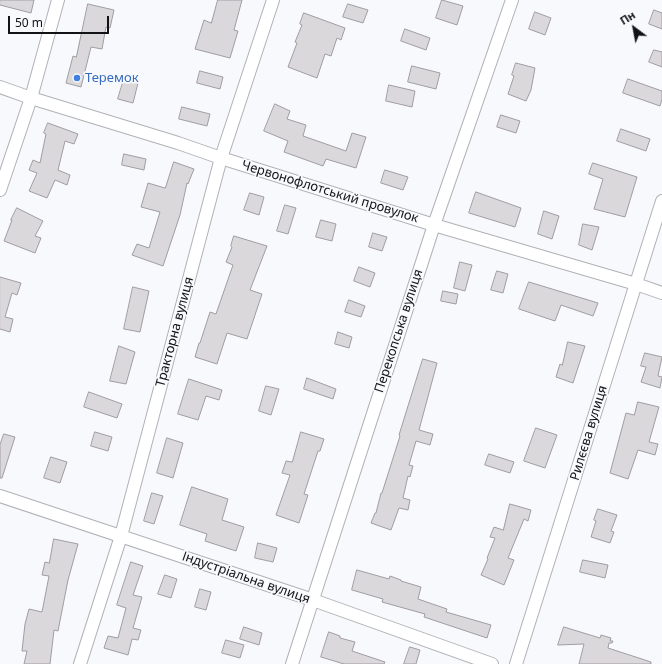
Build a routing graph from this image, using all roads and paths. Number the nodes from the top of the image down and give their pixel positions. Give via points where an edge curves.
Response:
1 (58, 0) edge
2 (273, 0) edge
3 (512, 0) edge
4 (0, 87) edge
5 (31, 98) junction
6 (221, 158) junction
7 (0, 190) edge
8 (662, 201) edge
9 (434, 225) junction
10 (636, 284) junction
11 (662, 293) edge
12 (0, 496) edge
13 (121, 536) junction
14 (313, 600) junction
15 (80, 664) edge
16 (292, 664) edge
17 (492, 664) edge
18 (516, 664) edge

1 - 5 street
2 - 6 street, Тракторна вулиця
3 - 9 street, Перекопська вулиця
4 - 5 street, Червонофлотський провулок
5 - 6 street, Червонофлотський провулок
5 - 7 street
6 - 9 street, Червонофлотський провулок
6 - 13 street, Тракторна вулиця
8 - 10 street, Рилєєва вулиця
9 - 10 street, Червонофлотський провулок
9 - 14 street, Перекопська вулиця
10 - 11 street, Червонофлотський провулок
10 - 18 street, Рилєєва вулиця
12 - 13 street, Індустріальна вулиця
13 - 14 street, Індустріальна вулиця
13 - 15 street, Тракторна вулиця
14 - 16 street, Перекопська вулиця
14 - 17 street, Індустріальна вулиця

